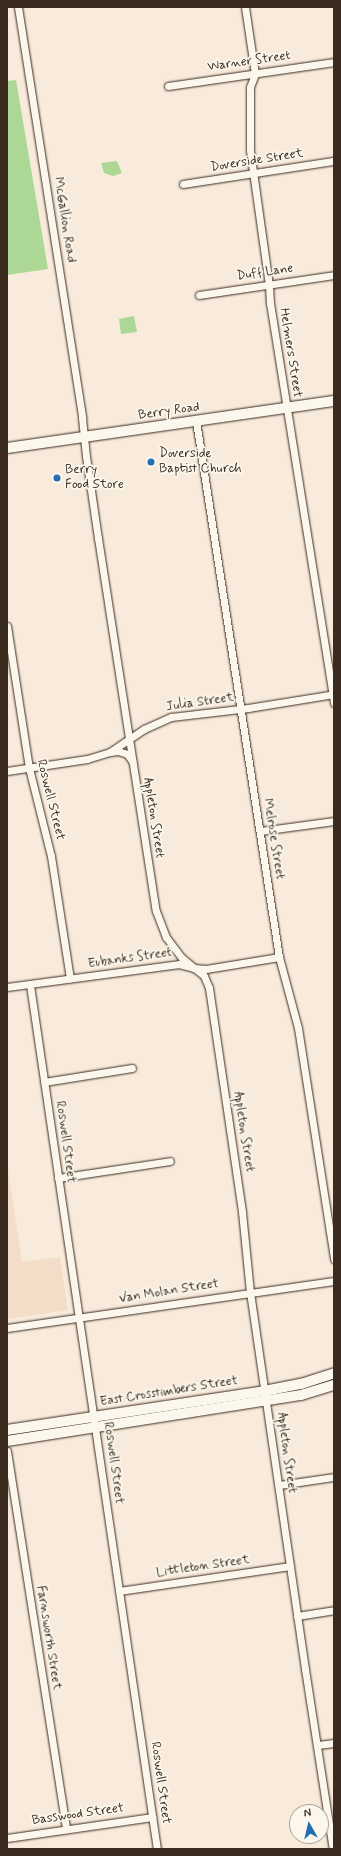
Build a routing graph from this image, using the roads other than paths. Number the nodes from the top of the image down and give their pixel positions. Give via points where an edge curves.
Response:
1 (18, 7) edge
2 (245, 7) edge
3 (334, 62) edge
4 (255, 74) junction
5 (168, 86) dead end
6 (334, 161) edge
7 (254, 173) junction
8 (183, 184) dead end
9 (334, 275) edge
10 (269, 285) junction
11 (199, 295) dead end
12 (334, 401) edge
13 (286, 408) junction
14 (196, 421) junction
15 (84, 437) junction
16 (7, 448) edge
17 (7, 626) edge
18 (333, 694) edge
19 (334, 703) edge
20 (240, 709) junction
21 (129, 738) junction
22 (110, 752) junction
23 (133, 762) junction
24 (29, 768) junction
25 (7, 771) edge
26 (334, 821) edge
27 (260, 831) junction
28 (279, 957) junction
29 (181, 961) junction
30 (205, 972) junction
31 (70, 979) junction
32 (30, 985) junction
33 (7, 987) edge
34 (132, 1068) dead end
35 (44, 1082) junction
36 (170, 1162) dead end
37 (58, 1178) junction
38 (334, 1259) edge
39 (334, 1281) edge
40 (250, 1292) junction
41 (78, 1317) junction
42 (7, 1328) edge
43 (334, 1373) edge
44 (334, 1385) edge
45 (264, 1391) junction
46 (266, 1401) junction
47 (167, 1411) junction
48 (95, 1422) junction
49 (7, 1430) edge
50 (7, 1441) edge
51 (7, 1451) edge
52 (334, 1477) edge
53 (279, 1485) junction
54 (290, 1566) junction
55 (119, 1591) junction
56 (334, 1610) edge
57 (297, 1616) junction
58 (334, 1743) edge
59 (318, 1745) junction
60 (152, 1817) junction
61 (331, 1817) edge
62 (66, 1829) junction
63 (7, 1838) edge
64 (157, 1849) edge
65 (333, 1849) edge

1 - 15 street, McGallion Road
2 - 4 street, Helmers Street
3 - 4 street, Warner Street
4 - 5 street, Warner Street
4 - 7 street, Helmers Street via 250,88 250,150
6 - 7 street, Doverside Street
7 - 8 street, Doverside Street
7 - 10 street, Helmers Street
9 - 10 street, Duff Lane
10 - 11 street, Duff Lane
10 - 13 street, Helmers Street
12 - 13 main road, Berry Road
13 - 14 main road, Berry Road
13 - 18 street, Helmers Street
14 - 15 main road, Berry Road
14 - 20 street, Melrose Street
15 - 16 main road, Berry Road
15 - 21 street, Appleton Street
17 - 24 street, Roswell Street
18 - 19 street, Helmers Street
18 - 20 street, Julia Street
20 - 21 street, Julia Street via 171,717
20 - 27 street, Melrose Street
21 - 22 street, Julia Street
21 - 23 street, Appleton Street
22 - 23 street via 127,754
22 - 24 street, Julia Street via 87,759
23 - 29 street, Appleton Street via 156,911 166,937
24 - 25 street, Julia Street
24 - 31 street, Roswell Street via 51,856
26 - 27 street
27 - 28 street, Melrose Street
28 - 30 street
28 - 38 street, Melrose Street via 298,1028
29 - 30 street, Appleton Street
29 - 31 street, Eubanks Street
30 - 40 street, Appleton Street via 242,1212
31 - 32 street, Eubanks Street
32 - 33 street, Eubanks Street
32 - 35 street, Roswell Street
34 - 35 street
35 - 37 street, Roswell Street
36 - 37 street
37 - 41 street, Roswell Street
39 - 40 street, Van Molan Street
40 - 41 street, Van Molan Street
40 - 45 street, Appleton Street
41 - 42 street, Van Molan Street
41 - 48 street, Roswell Street
43 - 45 main road, East Crosstimbers Street via 300,1384
44 - 46 main road, East Crosstimbers Street via 301,1395
45 - 46 street, Appleton Street
45 - 47 main road, East Crosstimbers Street
46 - 47 main road, East Crosstimbers Street
46 - 53 street, Appleton Street
47 - 48 main road, East Crosstimbers Street
48 - 49 main road, East Crosstimbers Street
48 - 50 main road, East Crosstimbers Street
48 - 55 street, Roswell Street
51 - 62 street, Farnsworth Street
52 - 53 street
53 - 54 street, Appleton Street
54 - 55 street, Littleton Street
54 - 57 street, Appleton Street
55 - 60 street, Roswell Street
56 - 57 street
57 - 59 street, Appleton Street
58 - 59 street
59 - 61 street, Appleton Street
60 - 62 street, Basswood Street
60 - 64 street, Roswell Street
61 - 65 street, Appleton Street
62 - 63 street, Basswood Street

